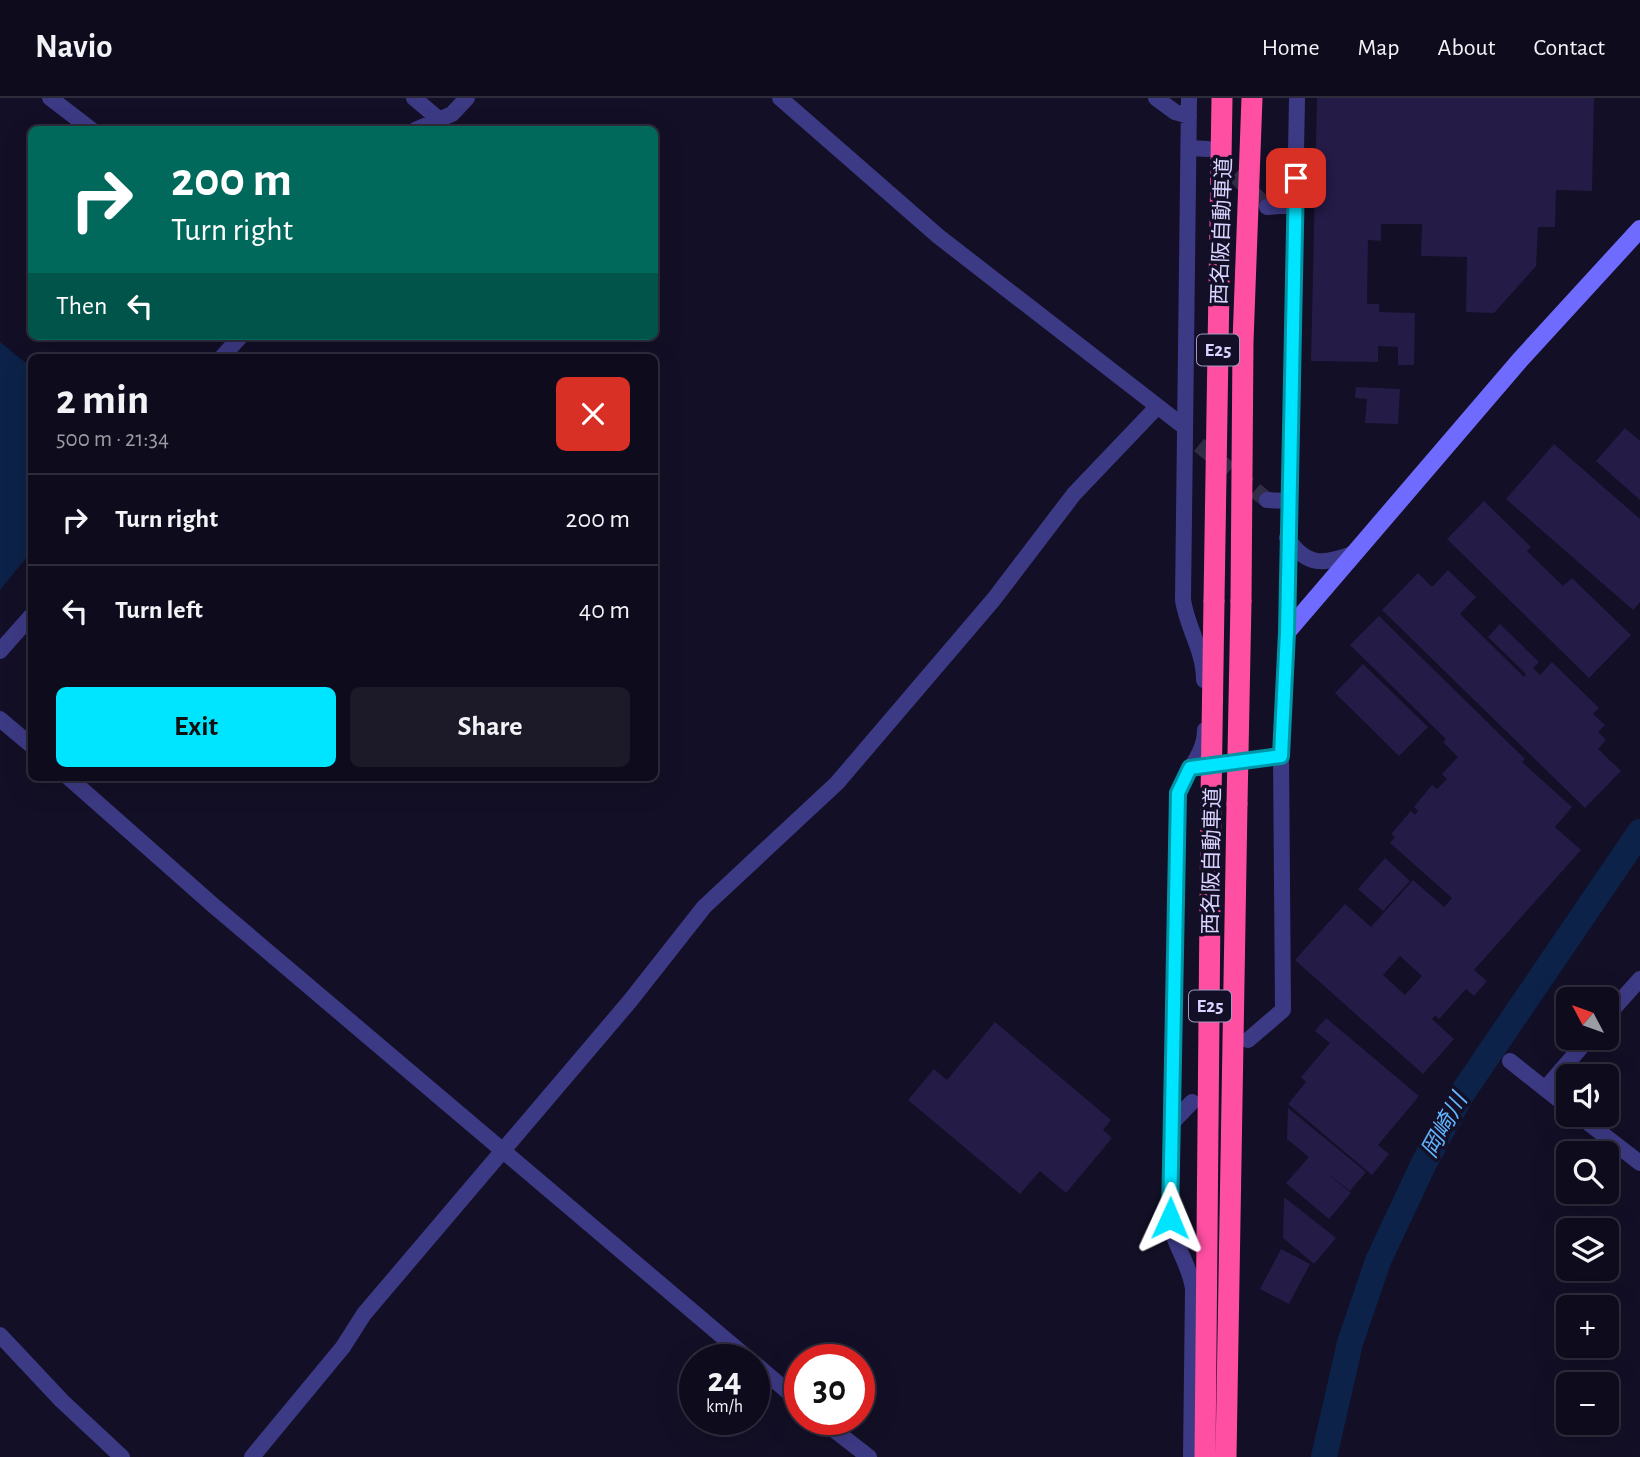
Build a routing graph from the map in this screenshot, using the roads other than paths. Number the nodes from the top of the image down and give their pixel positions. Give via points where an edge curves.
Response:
1 (50, 98) edge
2 (414, 98) edge
3 (467, 98) edge
4 (780, 98) edge
5 (1156, 98) edge
6 (1189, 98) edge
7 (1222, 98) edge
8 (1252, 98) edge
9 (1297, 98) edge
10 (1189, 116) junction
11 (441, 121) junction
12 (87, 126) edge
13 (427, 126) edge
14 (1190, 148) junction
15 (1208, 149) tunnel mouth
16 (1295, 205) junction
17 (1268, 207) dead end
18 (1640, 229) edge
19 (237, 340) edge
20 (225, 354) edge
21 (1157, 407) junction
22 (1184, 426) junction
23 (1267, 500) tunnel mouth
24 (1288, 501) junction
25 (1287, 538) junction
26 (1355, 553) junction
27 (28, 620) edge
28 (1287, 632) junction
29 (0, 651) edge
30 (0, 719) edge
31 (28, 743) edge
32 (1281, 756) junction
33 (1190, 768) junction
34 (73, 781) edge
35 (1640, 979) edge
36 (1619, 1002) edge
37 (1248, 1040) dead end
38 (1579, 1050) edge
39 (1510, 1061) dead end
40 (1545, 1089) junction
41 (1556, 1098) edge
42 (1192, 1102) dead end
43 (1172, 1123) junction
44 (1594, 1127) edge
45 (503, 1149) junction
46 (1640, 1163) edge
47 (0, 1335) edge
48 (732, 1344) edge
49 (770, 1376) edge
50 (784, 1388) edge
51 (841, 1435) edge
52 (122, 1457) edge
53 (252, 1457) edge
54 (869, 1457) edge
55 (1191, 1457) edge
56 (1205, 1457) edge
57 (1226, 1457) edge

1 - 12 street
2 - 11 street
3 - 11 street
4 - 21 street via 938,236
5 - 10 street
6 - 10 street
7 - 56 highway, 西名阪自動車道 / E25, bridge
8 - 57 highway, 西名阪自動車道 / E25, bridge via 1243,342
9 - 16 street
10 - 14 street
11 - 13 street
14 - 15 street
14 - 22 street
16 - 17 street
16 - 24 street
18 - 26 street via 1520,360
19 - 20 street
21 - 22 street
21 - 45 street via 1074,494 994,599 837,783 704,907
22 - 33 street via 1191,445 1183,600 1201,653 1206,735
23 - 24 street
24 - 25 street
25 - 26 street via 1297,553 1312,561
25 - 28 street
26 - 28 street
27 - 29 street
28 - 32 street
30 - 31 street
32 - 33 street
32 - 37 street via 1283,1010
33 - 43 street via 1178,793
34 - 45 street
35 - 36 street
38 - 40 street
39 - 40 street
40 - 41 street
42 - 43 street
43 - 55 street via 1171,1231 1194,1289
44 - 46 street
45 - 48 street
45 - 53 street via 364,1314 343,1347
47 - 52 street
49 - 50 street
51 - 54 street

